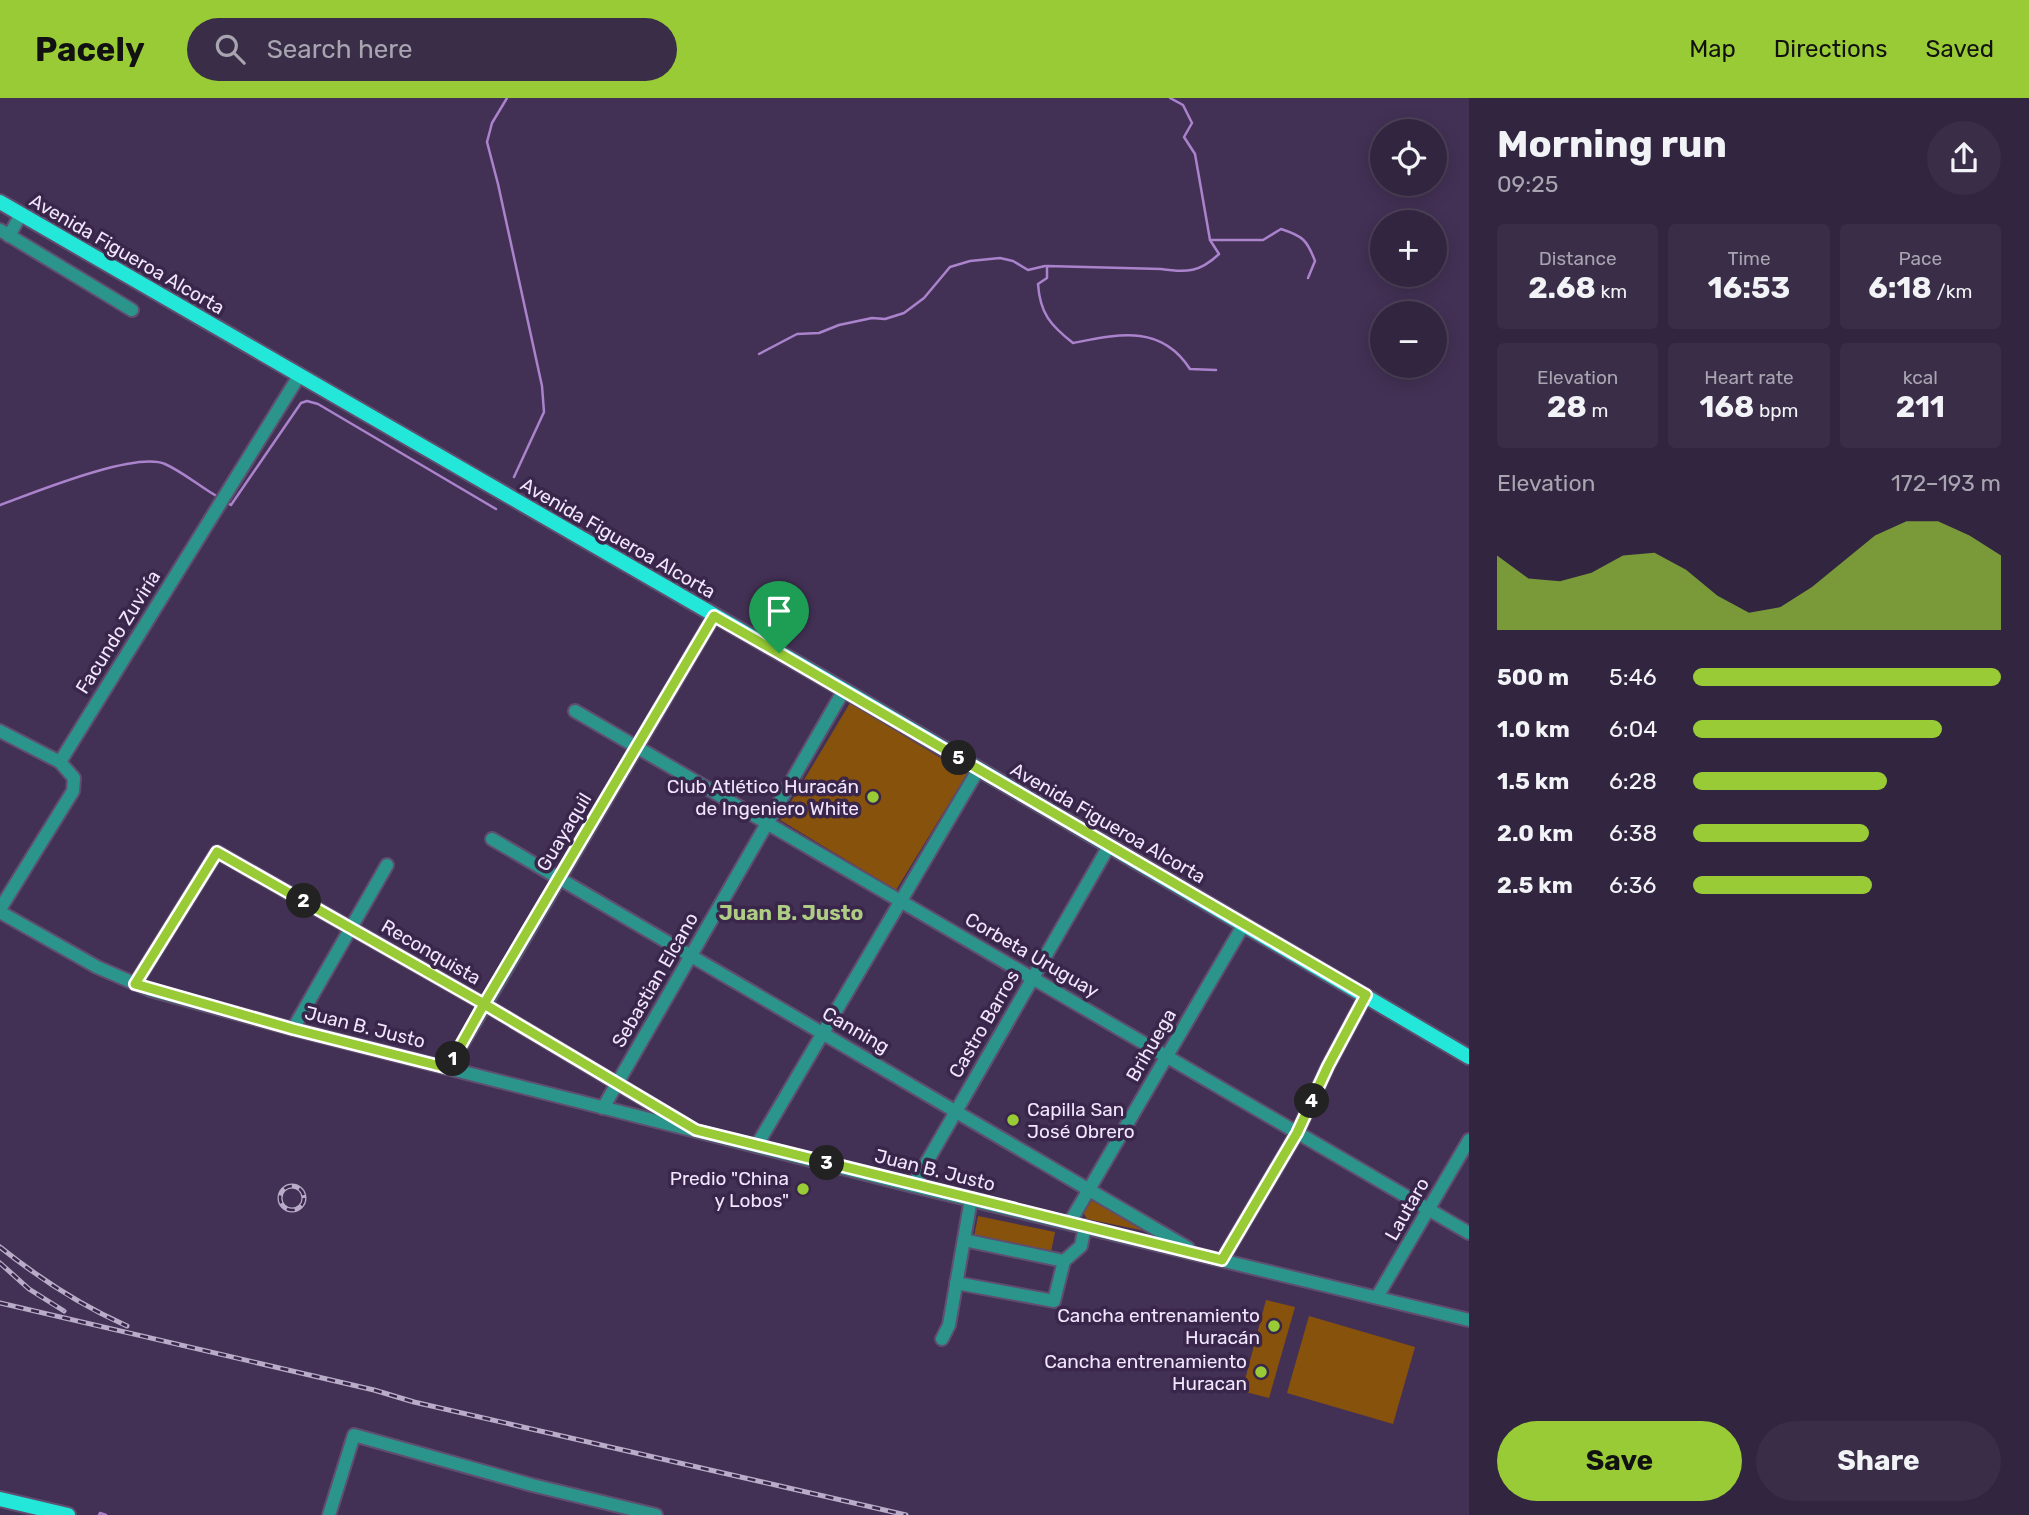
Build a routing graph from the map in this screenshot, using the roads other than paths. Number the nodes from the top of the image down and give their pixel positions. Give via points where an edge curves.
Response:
1 (0, 202) edge
2 (21, 214) junction
3 (4, 233) edge
4 (132, 310) dead end
5 (299, 376) junction
6 (714, 616) junction
7 (844, 690) junction
8 (575, 711) dead end
9 (0, 731) edge
10 (636, 747) junction
11 (60, 762) junction
12 (978, 769) junction
13 (768, 822) junction
14 (492, 839) dead end
15 (1109, 846) junction
16 (387, 865) dead end
17 (559, 878) junction
18 (900, 901) junction
19 (0, 911) edge
20 (1244, 924) junction
21 (352, 929) junction
22 (692, 957) junction
23 (1034, 977) junction
24 (135, 984) junction
25 (1366, 995) junction
26 (484, 1004) junction
27 (293, 1029) junction
28 (824, 1034) junction
29 (1166, 1056) junction
30 (1469, 1057) edge
31 (448, 1068) junction
32 (618, 1082) junction
33 (603, 1108) junction
34 (956, 1111) junction
35 (696, 1130) junction
36 (1297, 1133) junction
37 (1469, 1140) edge
38 (757, 1145) junction
39 (913, 1185) junction
40 (1089, 1189) junction
41 (971, 1199) junction
42 (1429, 1209) junction
43 (1070, 1222) junction
44 (1086, 1226) junction
45 (1469, 1233) edge
46 (964, 1240) junction
47 (1201, 1255) junction
48 (1222, 1260) junction
49 (1063, 1261) junction
50 (956, 1283) junction
51 (1377, 1297) junction
52 (1469, 1320) edge
53 (942, 1339) dead end
54 (0, 1499) edge
55 (68, 1515) edge
56 (329, 1515) edge
57 (656, 1515) edge

1 - 2 main road, Avenida Figueroa Alcorta
2 - 3 street
2 - 5 main road, Avenida Figueroa Alcorta
3 - 4 street
5 - 6 main road, Avenida Figueroa Alcorta
5 - 11 street, Facundo Zuviría
6 - 7 main road, Avenida Figueroa Alcorta
6 - 10 street, Guayaquil
7 - 12 main road, Avenida Figueroa Alcorta
7 - 13 street, Sebastian Elcano
8 - 10 street, Corbeta Uruguay
9 - 11 street
10 - 13 street, Corbeta Uruguay
10 - 17 street, Guayaquil
11 - 19 street via 74,778 73,791
12 - 15 main road, Avenida Figueroa Alcorta
12 - 18 street
13 - 18 street, Corbeta Uruguay
13 - 22 street, Sebastian Elcano
14 - 17 street, Canning
15 - 20 main road, Avenida Figueroa Alcorta
15 - 23 street, Castro Barros
16 - 21 street
17 - 22 street, Canning
17 - 26 street, Guayaquil
18 - 23 street, Corbeta Uruguay
18 - 28 street
19 - 24 street, Juan B. Justo
20 - 25 main road, Avenida Figueroa Alcorta
20 - 29 street, Brihuega
21 - 24 street, Reconquista via 217,852
21 - 26 street, Reconquista
21 - 27 street
22 - 28 street, Canning
22 - 32 street, Sebastian Elcano
23 - 29 street, Corbeta Uruguay
23 - 34 street, Castro Barros
24 - 27 street, Juan B. Justo
25 - 30 main road, Avenida Figueroa Alcorta
25 - 36 street
26 - 31 street, Guayaquil
26 - 32 street, Reconquista
27 - 31 street, Juan B. Justo
28 - 34 street, Canning
28 - 38 street
29 - 36 street, Corbeta Uruguay
29 - 40 street, Brihuega
31 - 33 street, Juan B. Justo
32 - 33 street, Sebastian Elcano
32 - 35 street, Reconquista
33 - 35 street, Juan B. Justo
34 - 39 street, Castro Barros
34 - 40 street, Canning
35 - 38 street, Juan B. Justo
36 - 42 street, Corbeta Uruguay
36 - 48 street
37 - 42 street, Lautaro
38 - 39 street, Juan B. Justo
39 - 41 street, Juan B. Justo
40 - 43 street, Brihuega
40 - 47 street, Canning
41 - 43 street, Juan B. Justo
41 - 46 street
42 - 45 street, Corbeta Uruguay
42 - 51 street, Lautaro
43 - 44 street, Juan B. Justo
44 - 47 street, Juan B. Justo
44 - 49 street via 1081,1246
46 - 49 street
46 - 50 street
47 - 48 street, Juan B. Justo
48 - 51 street, Juan B. Justo
49 - 50 street via 1054,1301
50 - 53 street
51 - 52 street, Juan B. Justo
54 - 55 main road
56 - 57 street via 354,1435

